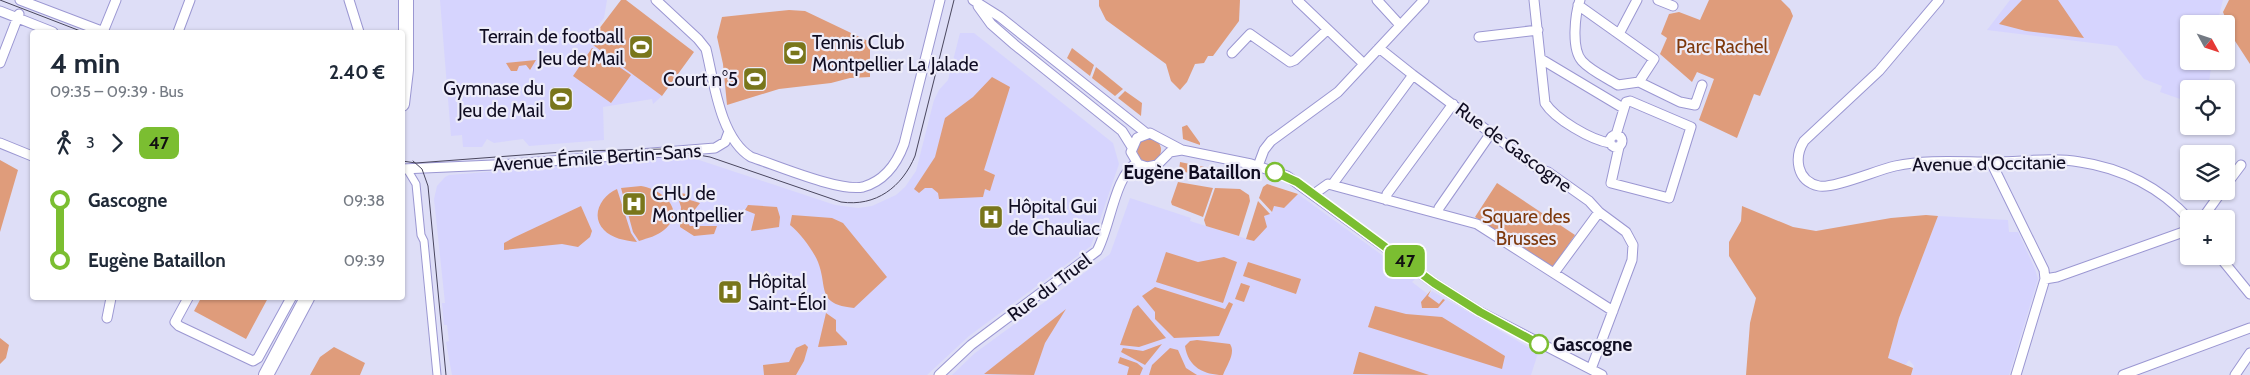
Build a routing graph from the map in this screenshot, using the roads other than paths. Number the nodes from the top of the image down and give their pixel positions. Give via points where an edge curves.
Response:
1 (116, 0) edge
2 (190, 0) edge
3 (349, 0) edge
4 (406, 0) edge
5 (656, 0) edge
6 (940, 0) edge
7 (1297, 0) edge
8 (1377, 0) edge
9 (1424, 0) edge
10 (1534, 0) edge
11 (1637, 0) edge
12 (1658, 0) edge
13 (1939, 0) edge
14 (23, 1) edge
15 (974, 1) edge
16 (1579, 2) edge
17 (1673, 6) dead end
18 (0, 11) edge
19 (18, 16) junction
20 (1399, 24) junction
21 (49, 30) edge
22 (99, 30) edge
23 (105, 30) edge
24 (179, 30) edge
25 (358, 30) edge
26 (405, 30) edge
27 (1327, 30) junction
28 (1538, 30) junction
29 (1619, 34) junction
30 (1479, 37) dead end
31 (1379, 48) junction
32 (1232, 53) dead end
33 (1541, 59) junction
34 (405, 60) edge
35 (0, 63) edge
36 (1364, 64) junction
37 (1413, 75) junction
38 (405, 78) edge
39 (1639, 82) junction
40 (1702, 85) dead end
41 (1453, 104) junction
42 (1623, 108) junction
43 (1146, 133) junction
44 (1491, 133) junction
45 (728, 134) junction
46 (1616, 135) junction
47 (1164, 142) junction
48 (0, 143) edge
49 (1610, 143) junction
50 (1618, 147) junction
51 (1132, 150) junction
52 (1182, 150) junction
53 (30, 155) edge
54 (1164, 156) junction
55 (1991, 162) junction
56 (1137, 163) junction
57 (2241, 165) dead end
58 (1258, 166) junction
59 (405, 169) edge
60 (2235, 173) edge
61 (1125, 175) junction
62 (1332, 185) junction
63 (1314, 194) junction
64 (1386, 200) junction
65 (1599, 212) junction
66 (2180, 212) edge
67 (1438, 213) junction
68 (2180, 233) edge
69 (2226, 265) edge
70 (1554, 273) junction
71 (2045, 279) junction
72 (2250, 294) edge
73 (111, 300) edge
74 (187, 300) edge
75 (290, 300) edge
76 (306, 300) edge
77 (1613, 311) junction
78 (107, 318) dead end
79 (2250, 328) edge
80 (2250, 353) edge
81 (1591, 369) junction
82 (266, 375) edge
83 (437, 375) edge
84 (939, 375) edge
85 (1602, 375) edge
86 (2016, 375) edge
87 (2123, 375) edge
88 (2235, 375) edge

1 - 23 street
2 - 24 street
3 - 25 street
4 - 26 main road
5 - 45 street via 706,49
6 - 45 street via 904,144 898,161 882,177 863,187 844,187 751,157 740,150
7 - 27 street
8 - 20 street
9 - 20 street
10 - 28 street
11 - 29 street
12 - 17 street
13 - 55 street, Avenue d'Occitanie via 1879,71 1804,141 1798,150 1797,161 1811,183 1819,186 1830,186 1877,170 1920,162
14 - 22 street
15 - 43 street via 1000,17
15 - 51 street via 991,24 1122,131
16 - 29 street
16 - 39 street via 1574,20 1579,57 1584,64 1618,85
18 - 19 street
19 - 21 street
19 - 35 street
20 - 31 street
27 - 32 street via 1290,62 1250,34
27 - 36 street
28 - 30 street
28 - 33 street
29 - 39 street via 1654,59
31 - 36 street
31 - 37 street, Rue de Gascogne
33 - 42 street
33 - 49 street via 1545,103 1550,112 1600,142
34 - 38 main road
36 - 58 street via 1338,92 1272,140
37 - 41 street, Rue de Gascogne
37 - 62 street
39 - 40 street via 1680,102 1694,105
41 - 44 street, Rue de Gascogne
41 - 64 street via 1387,194
42 - 46 street
42 - 50 street via 1630,100 1692,127 1669,198 1611,183
43 - 47 street via 1154,134
43 - 51 street via 1137,138
44 - 65 street, Rue de Gascogne
44 - 67 street
45 - 59 street, Avenue Émile Bertin-Sans via 725,142 715,148
46 - 49 street via 1611,137
46 - 50 street via 1622,140
47 - 52 street
47 - 54 street
48 - 53 street
49 - 50 street
51 - 56 street
51 - 61 street, Rue du Truel
52 - 54 street
52 - 58 street
54 - 56 street via 1152,166
55 - 66 street, Avenue d'Occitanie via 2080,162 2115,170 2149,186
55 - 71 street via 2044,270
56 - 61 street, Rue du Truel
57 - 60 street
58 - 63 street via 1286,176
59 - 83 street via 416,184
61 - 84 street, Rue du Truel via 1097,251 971,345
62 - 63 street via 1325,185
62 - 64 street
63 - 81 street via 1457,298 1544,347
64 - 67 street
65 - 70 street
65 - 77 street, Rue de Gascogne via 1626,232 1633,245 1632,260
67 - 70 street via 1477,224
68 - 71 street
69 - 72 street
70 - 77 street
71 - 86 street
73 - 78 street
74 - 75 street via 175,322 179,326 253,361 258,358
76 - 82 main road
77 - 81 street, Rue de Gascogne
79 - 87 street
80 - 88 street
81 - 85 street

